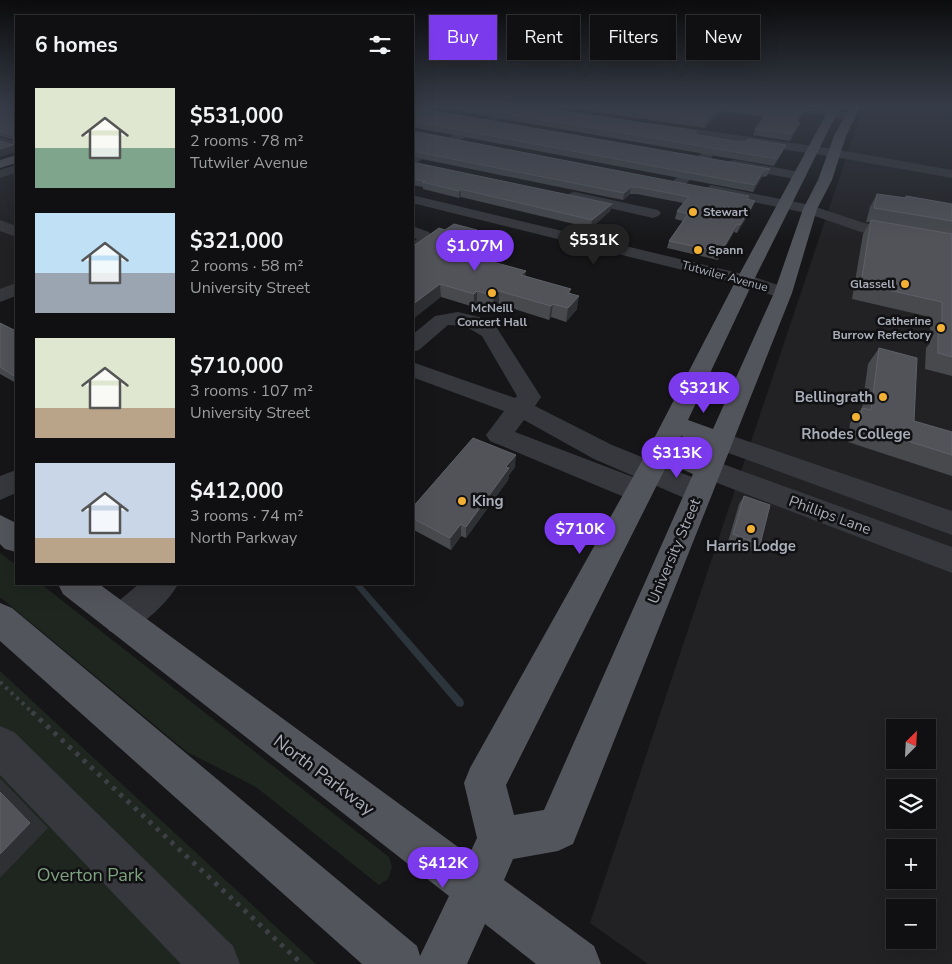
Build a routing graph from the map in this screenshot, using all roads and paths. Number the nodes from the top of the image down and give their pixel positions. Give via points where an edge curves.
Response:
1 (430, 152) edge
2 (704, 152) edge
3 (814, 152) edge
4 (821, 152) edge
5 (861, 152) edge
6 (697, 158) junction
7 (15, 159) edge
8 (414, 160) edge
9 (414, 162) edge
10 (0, 164) edge
11 (432, 166) edge
12 (15, 169) edge
13 (0, 174) edge
14 (952, 174) edge
15 (800, 176) junction
16 (557, 192) edge
17 (414, 202) edge
18 (0, 209) edge
19 (810, 209) junction
20 (422, 216) edge
21 (0, 219) edge
22 (0, 225) edge
23 (522, 229) junction
24 (15, 232) edge
25 (952, 236) edge
26 (952, 243) edge
27 (414, 250) edge
28 (634, 253) junction
29 (744, 283) junction
30 (784, 293) junction
31 (414, 344) edge
32 (414, 370) edge
33 (520, 408) junction
34 (721, 441) junction
35 (656, 459) junction
36 (704, 480) junction
37 (15, 481) edge
38 (0, 490) edge
39 (952, 523) edge
40 (0, 527) edge
41 (15, 539) edge
42 (952, 560) edge
43 (75, 585) edge
44 (161, 585) edge
45 (0, 619) edge
46 (121, 620) junction
47 (0, 682) edge
48 (0, 746) edge
49 (499, 840) junction
50 (477, 889) junction
51 (215, 964) edge
52 (302, 964) edge
53 (399, 964) edge
54 (442, 964) edge
55 (576, 964) edge

1 - 8 street
2 - 6 street
3 - 15 main road, University Street
4 - 19 main road, University Street via 825,180
5 - 14 street
6 - 15 street
6 - 19 street via 674,182
7 - 10 main road
9 - 11 street
12 - 13 street
15 - 19 main road, University Street
16 - 28 street via 654,224
17 - 20 street, Tutwiler Avenue
18 - 21 street via 5,214
19 - 25 street
19 - 26 street via 861,226
19 - 29 main road, University Street
19 - 30 main road, University Street
20 - 23 street, Tutwiler Avenue
20 - 27 street via 426,240
22 - 24 street
23 - 28 street, Tutwiler Avenue
23 - 29 street, Tutwiler Avenue
28 - 29 street, Tutwiler Avenue
29 - 30 street, Tutwiler Avenue
29 - 35 main road, University Street
30 - 34 main road, University Street
31 - 33 street via 442,320 458,318 472,321 490,332 529,398
32 - 33 street
33 - 35 street via 603,452
33 - 35 street via 499,435
34 - 35 main road
34 - 36 main road, University Street
34 - 39 street
35 - 36 main road
35 - 49 main road, University Street via 485,783
36 - 42 street, Phillips Lane
36 - 49 main road, University Street via 558,829
37 - 38 street
40 - 41 main road
43 - 46 main road, North Parkway
44 - 46 street
45 - 53 main road
46 - 50 main road, North Parkway
47 - 52 path
48 - 51 street
49 - 50 main road
50 - 54 main road
50 - 55 main road, North Parkway

